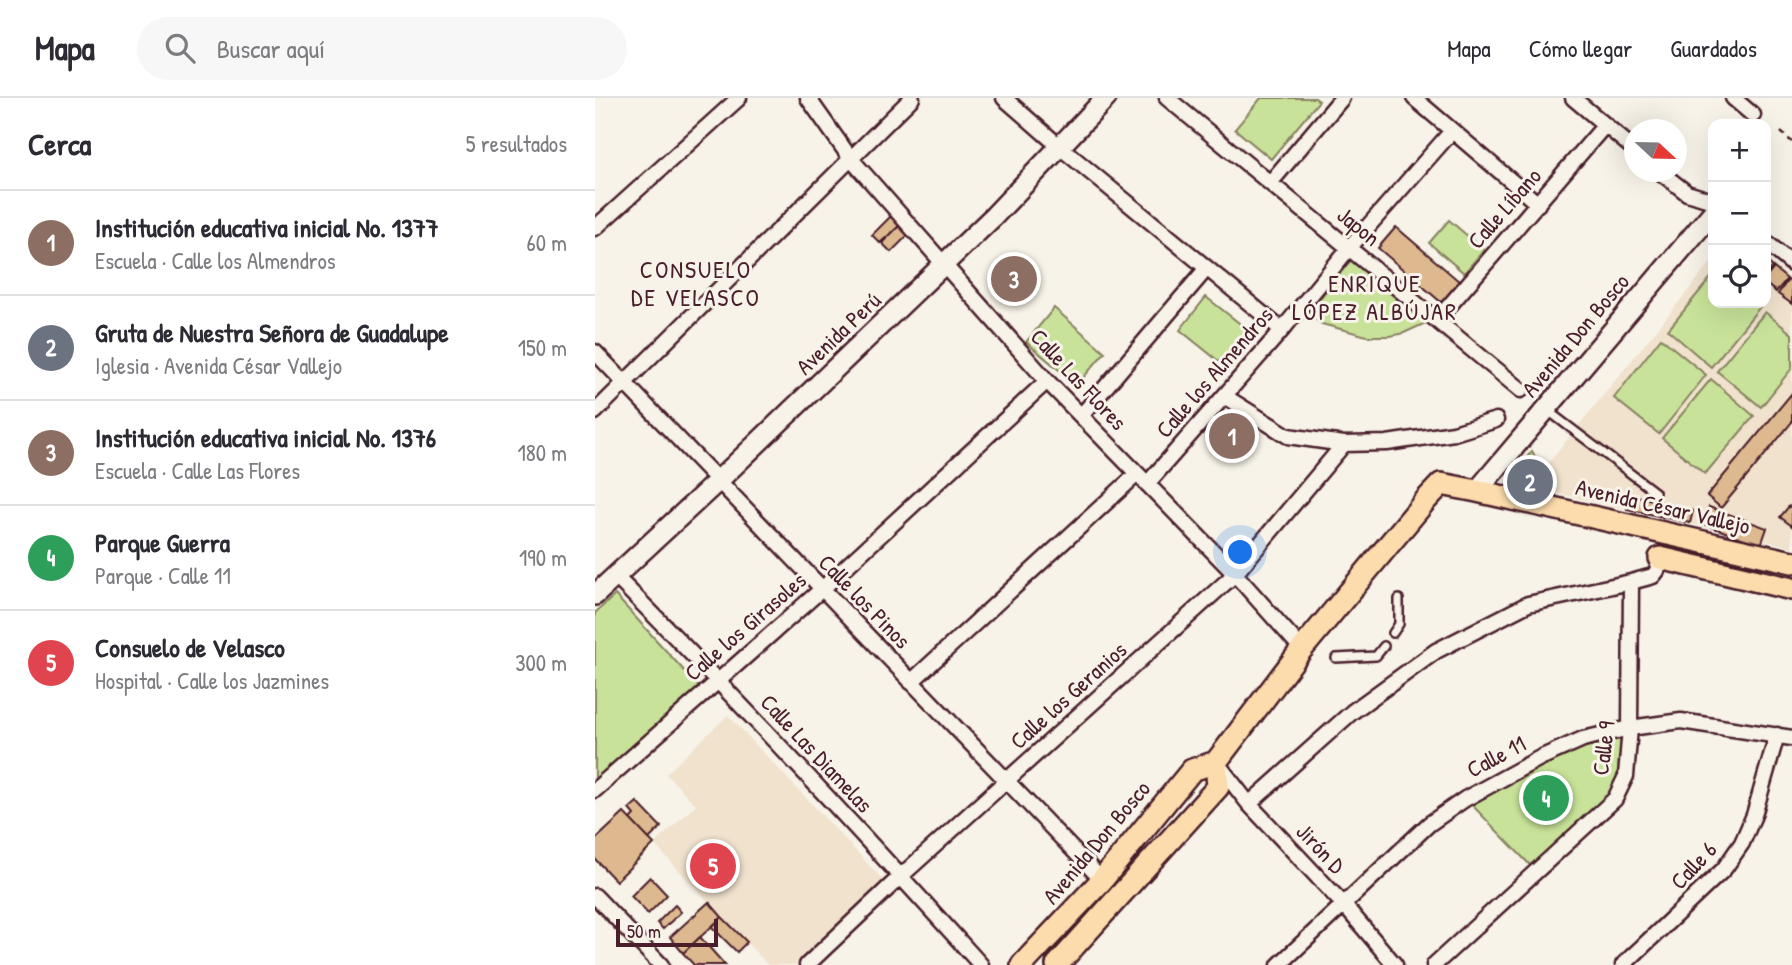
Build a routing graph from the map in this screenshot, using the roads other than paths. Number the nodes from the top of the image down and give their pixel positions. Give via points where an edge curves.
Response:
1 (739, 98) edge
2 (808, 98) edge
3 (912, 98) edge
4 (1004, 98) edge
5 (1107, 98) edge
6 (1167, 98) edge
7 (1342, 98) edge
8 (1414, 98) edge
9 (1573, 98) edge
10 (1733, 98) edge
11 (1753, 115) dead end
12 (1605, 125) junction
13 (1452, 131) junction
14 (1624, 141) edge
15 (1060, 147) junction
16 (851, 159) junction
17 (1672, 182) edge
18 (1270, 183) junction
19 (1708, 200) edge
20 (1538, 204) junction
21 (1708, 218) edge
22 (595, 228) edge
23 (1770, 245) edge
24 (1349, 248) junction
25 (1792, 264) edge
26 (944, 265) junction
27 (1207, 268) junction
28 (1437, 320) junction
29 (1282, 330) junction
30 (595, 352) edge
31 (1047, 381) junction
32 (625, 384) junction
33 (1521, 390) dead end
34 (1224, 396) junction
35 (1546, 410) junction
36 (595, 412) edge
37 (1081, 416) junction
38 (1496, 420) dead end
39 (1344, 444) junction
40 (1142, 479) junction
41 (718, 481) junction
42 (1441, 484) joint
43 (1477, 491) junction
44 (1655, 492) dead end
45 (1660, 558) joint
46 (1792, 562) edge
47 (1235, 574) junction
48 (615, 576) junction
49 (1631, 582) junction
50 (822, 589) junction
51 (1792, 589) edge
52 (595, 595) edge
53 (1399, 598) dead end
54 (1393, 633) dead end
55 (1384, 646) dead end
56 (1302, 649) junction
57 (1336, 658) dead end
58 (719, 680) junction
59 (911, 682) junction
60 (1630, 728) junction
61 (1777, 735) junction
62 (1792, 738) edge
63 (1216, 762) junction
64 (1007, 782) junction
65 (595, 790) edge
66 (1249, 804) junction
67 (901, 876) junction
68 (1102, 880) junction
69 (595, 896) edge
70 (1344, 905) junction
71 (661, 965) edge
72 (807, 965) edge
73 (981, 965) edge
74 (1022, 965) edge
75 (1057, 965) edge
76 (1279, 965) edge
77 (1395, 965) edge
78 (1434, 965) edge
79 (1623, 965) edge

1 - 22 street
2 - 16 street, Calle Las Flores
3 - 16 street
4 - 15 street
5 - 15 street, Avenida Perú
6 - 18 street, Japon
7 - 18 street
8 - 13 street
9 - 12 street
10 - 11 street
12 - 14 street
12 - 20 street, Calle Líbano
13 - 20 street
13 - 24 street, Calle los Almendros
15 - 26 street, Avenida Perú
15 - 27 street
16 - 26 street, Calle Las Flores
16 - 32 street
17 - 19 street via 1687,194
18 - 24 street, Japon
20 - 28 street, Calle Líbano
21 - 35 street, Avenida Don Bosco
23 - 25 street
24 - 28 street, Japon
24 - 29 street, Calle los Almendros
26 - 31 street, Calle Las Flores
26 - 41 street, Avenida Perú
27 - 29 street
27 - 37 street
28 - 33 street, Japon
29 - 34 street, Calle los Almendros
30 - 32 street, Calle los Pinos
31 - 37 street, Calle Las Flores
31 - 50 street, Calle los Girasoles
32 - 36 street
32 - 41 street, Calle los Pinos
34 - 39 street via 1288,436
34 - 40 street, Calle los Almendros
35 - 43 street, Avenida Don Bosco
35 - 44 lane
37 - 40 street, Calle Las Flores
38 - 39 street via 1454,433
39 - 47 street, Calle los Geranios
40 - 47 street, Calle Las Flores
40 - 59 street, Calle los Almendros
41 - 48 street, Avenida Perú
41 - 50 street, Calle los Pinos
42 - 43 main road, Avenida César Vallejo
42 - 56 main road, Avenida Don Bosco
43 - 46 main road, Avenida César Vallejo
45 - 49 street via 1653,576
45 - 51 main road
47 - 56 street, Calle Las Flores
47 - 64 street, Calle los Geranios
48 - 52 street, Avenida Perú
48 - 58 street, Calle Las Diamelas
49 - 60 street, Calle 9
49 - 66 street via 1528,604 1436,651 1352,712
50 - 58 street, Calle los Girasoles
50 - 59 street, Calle los Pinos
53 - 54 lane via 1399,624
55 - 57 lane via 1376,656
56 - 63 main road, Avenida Don Bosco
58 - 65 street, Calle los Girasoles
58 - 67 street, Calle Las Diamelas
59 - 64 street, Calle los Pinos
60 - 61 street, Calle 11 via 1681,721
60 - 70 street, Calle 11 via 1583,739 1465,799 1429,824
60 - 78 street, Calle 9 via 1626,776 1615,799
61 - 62 street, Calle 11
61 - 79 street, Calle 6 via 1742,843 1724,869
63 - 66 street, Jirón D
63 - 68 main road, Avenida Don Bosco via 1192,770
63 - 75 main road, Avenida Don Bosco via 1217,787
64 - 67 street, Calle los Geranios
64 - 68 street, Calle los Pinos
66 - 70 street, Jirón D
67 - 72 street, Calle los Geranios
67 - 73 street, Calle Las Diamelas
68 - 74 main road, Avenida Don Bosco
69 - 71 street
70 - 76 street, Calle 11
70 - 77 street, Jirón D

